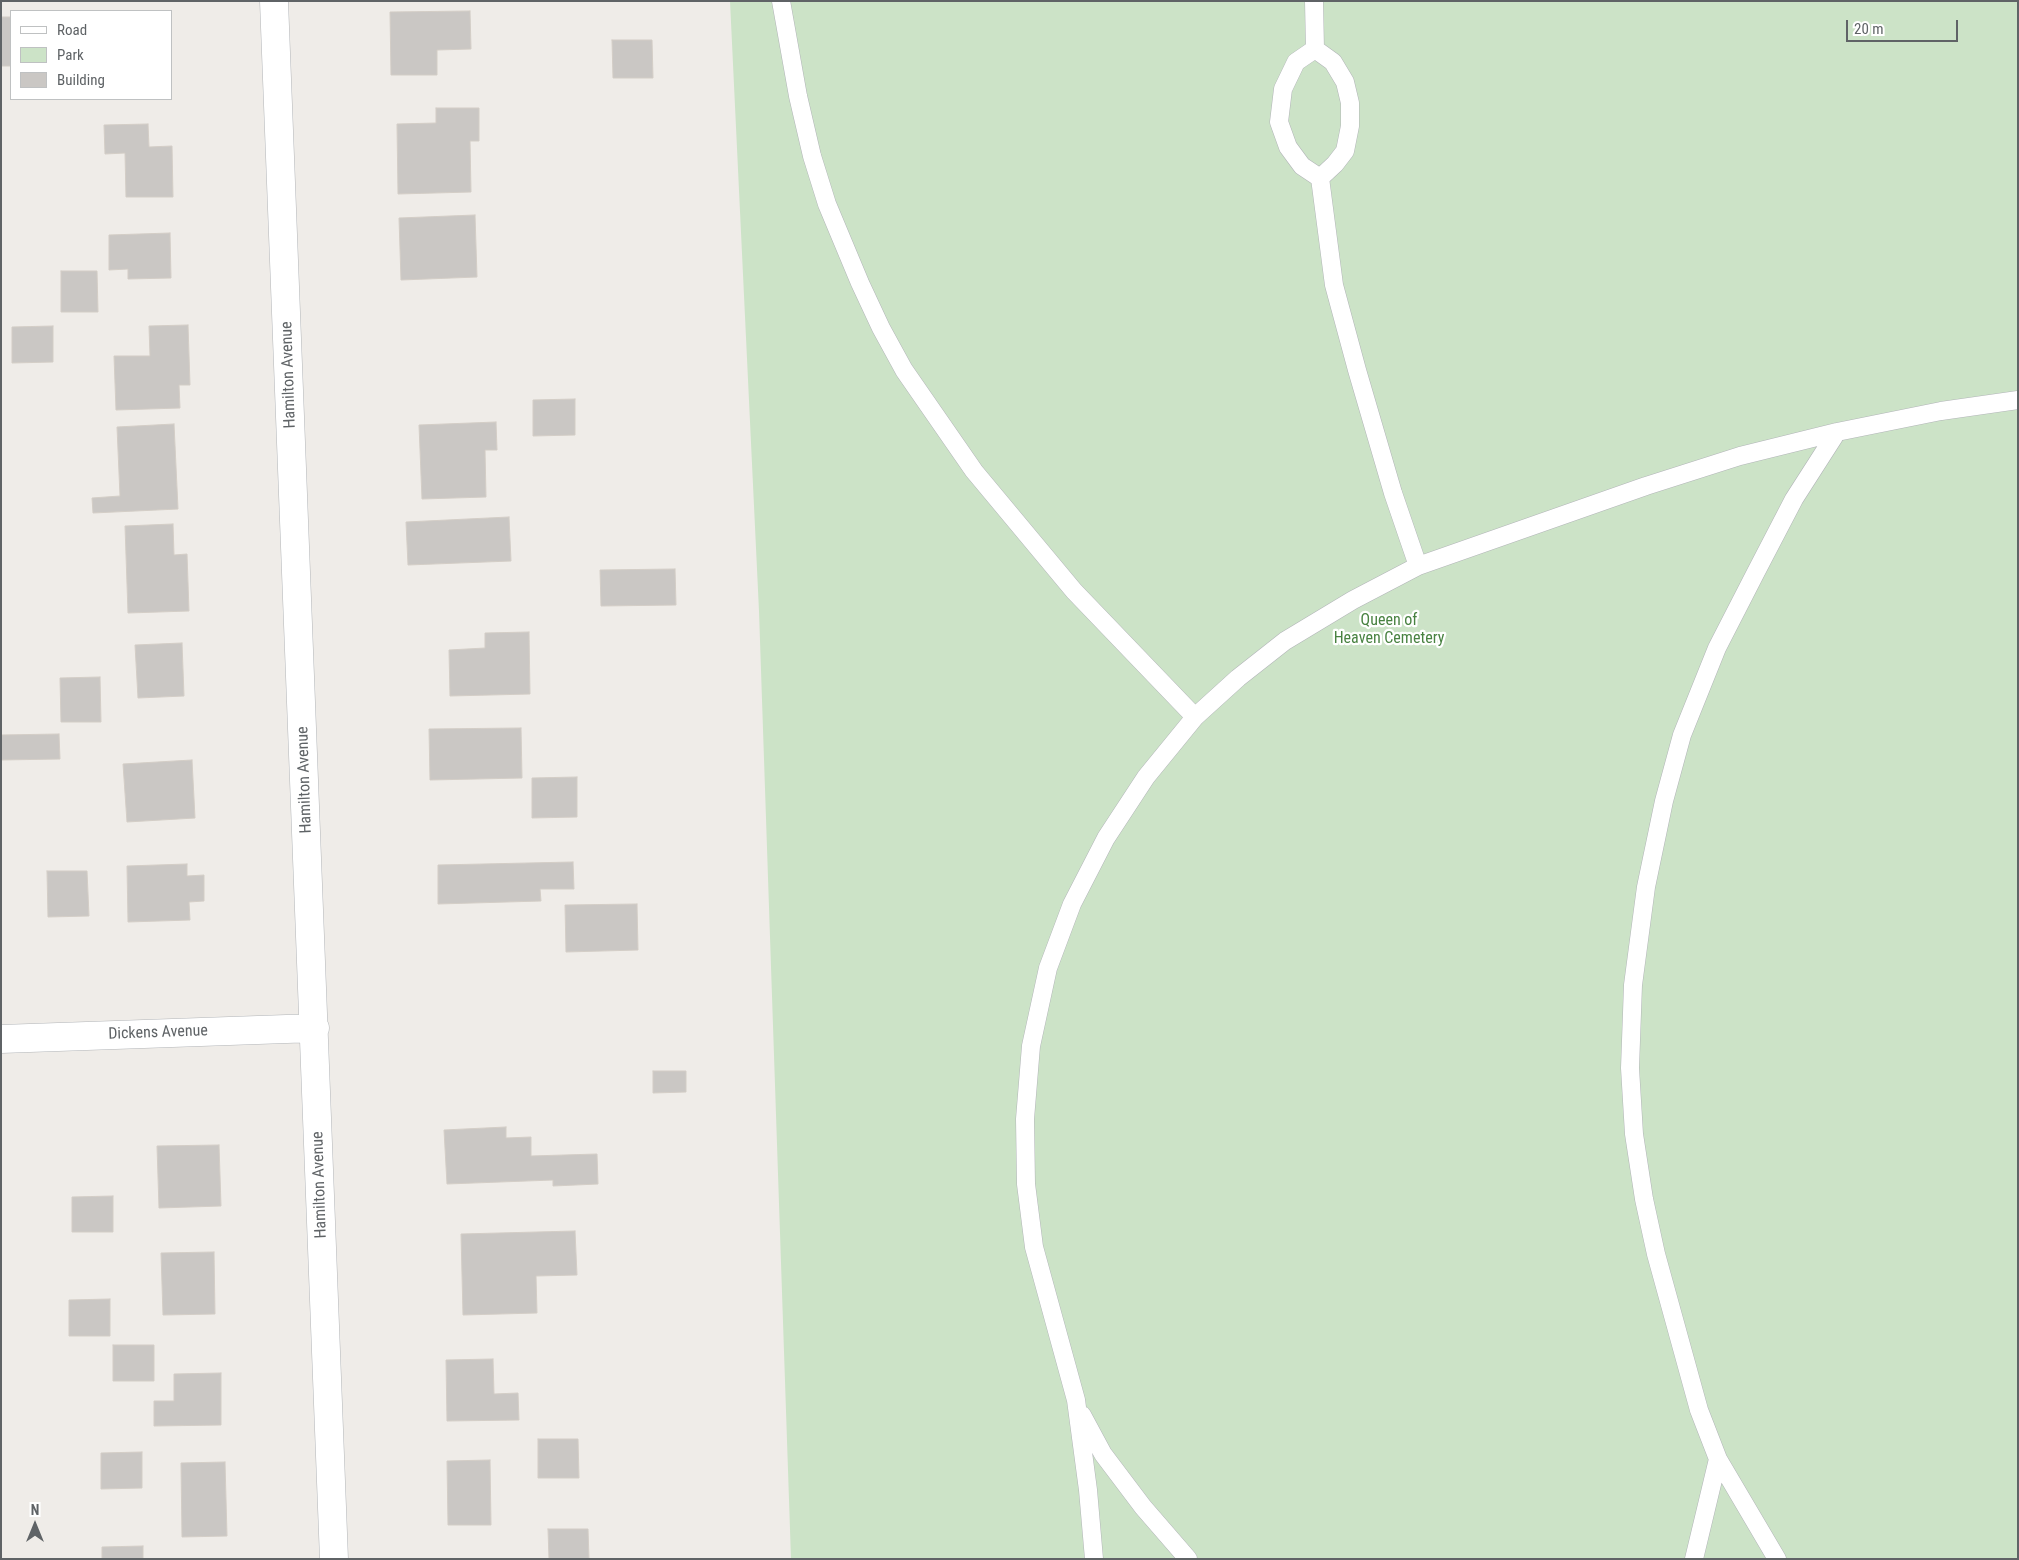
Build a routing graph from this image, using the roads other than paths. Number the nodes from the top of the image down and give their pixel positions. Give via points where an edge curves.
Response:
1 (274, 1) edge
2 (781, 1) edge
3 (1314, 1) edge
4 (1315, 49) junction
5 (1320, 178) junction
6 (2018, 400) edge
7 (1838, 432) junction
8 (1418, 566) junction
9 (1196, 717) junction
10 (315, 1028) junction
11 (1, 1039) edge
12 (1076, 1406) junction
13 (1718, 1459) junction
14 (334, 1559) edge
15 (1094, 1559) edge
16 (1188, 1559) edge
17 (1694, 1559) edge
18 (1777, 1559) edge

1 - 10 street, Hamilton Avenue
2 - 9 lane via 798,96 827,204 876,319 904,370 974,471 1074,591
3 - 4 lane
4 - 5 lane via 1333,62 1345,82 1350,103 1345,151
4 - 5 lane via 1296,62 1283,89 1279,122 1288,147 1302,166
5 - 8 lane via 1337,295 1390,484
6 - 7 lane via 1941,411
7 - 8 lane via 1721,462
7 - 13 lane via 1794,499 1760,564 1717,648 1682,736 1646,887 1633,984 1630,1068 1634,1134 1644,1199 1699,1410
8 - 9 lane via 1285,641
9 - 12 lane via 1146,776 1106,838 1072,904 1048,968 1031,1046 1025,1119 1026,1184 1034,1247
10 - 11 street, Dickens Avenue
10 - 14 street, Hamilton Avenue
12 - 15 lane
12 - 16 lane via 1103,1454
13 - 17 lane
13 - 18 lane

